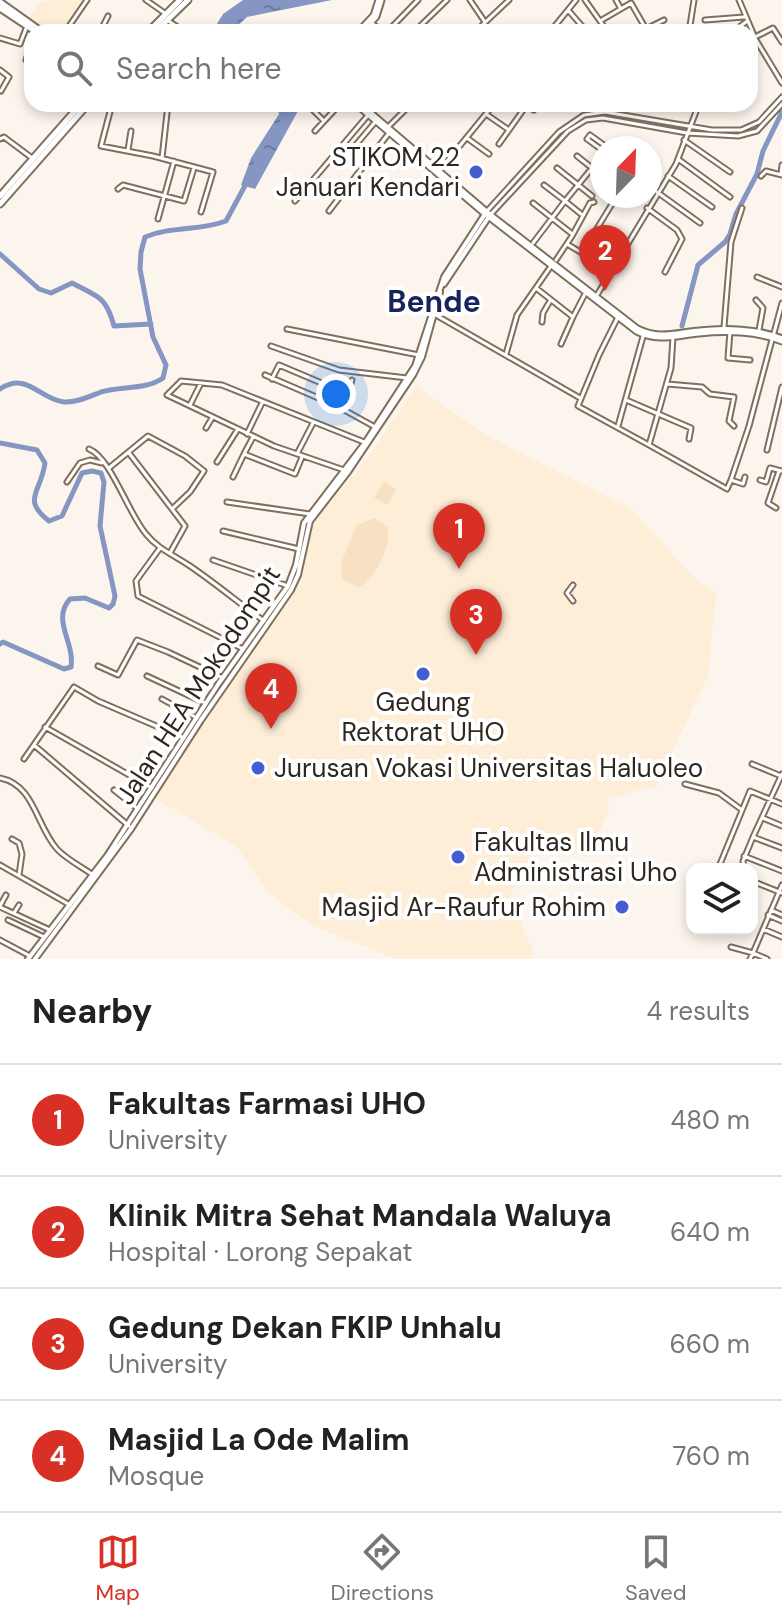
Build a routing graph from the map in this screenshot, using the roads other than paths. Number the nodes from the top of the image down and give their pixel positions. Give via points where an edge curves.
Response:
1 (87, 0) edge
2 (146, 0) edge
3 (180, 0) edge
4 (188, 0) edge
5 (382, 0) edge
6 (418, 0) edge
7 (447, 0) edge
8 (470, 0) edge
9 (509, 0) edge
10 (567, 0) edge
11 (576, 0) edge
12 (585, 0) edge
13 (616, 0) edge
14 (694, 0) edge
15 (739, 0) edge
16 (0, 2) edge
17 (632, 2) edge
18 (571, 5) junction
19 (0, 8) edge
20 (621, 9) junction
21 (568, 10) junction
22 (108, 16) dead end
23 (166, 17) junction
24 (664, 20) dead end
25 (705, 20) dead end
26 (745, 20) junction
27 (600, 21) junction
28 (485, 22) joint
29 (24, 24) edge
30 (31, 24) edge
31 (70, 24) edge
32 (104, 24) edge
33 (158, 24) edge
34 (161, 24) edge
35 (175, 24) edge
36 (368, 24) edge
37 (373, 24) edge
38 (393, 24) edge
39 (422, 24) edge
40 (557, 24) edge
41 (580, 24) edge
42 (602, 24) edge
43 (643, 24) edge
44 (656, 24) edge
45 (690, 24) edge
46 (741, 24) edge
47 (747, 24) edge
48 (24, 34) edge
49 (758, 37) edge
50 (0, 38) edge
51 (782, 42) edge
52 (758, 44) edge
53 (0, 70) edge
54 (782, 83) edge
55 (1, 91) edge
56 (782, 97) edge
57 (782, 104) edge
58 (75, 112) edge
59 (80, 112) edge
60 (110, 112) edge
61 (167, 112) edge
62 (315, 112) edge
63 (332, 112) edge
64 (362, 112) edge
65 (370, 112) edge
66 (371, 112) edge
67 (404, 112) edge
68 (522, 112) edge
69 (696, 112) edge
70 (486, 114) joint
71 (324, 121) junction
72 (376, 121) junction
73 (690, 126) junction
74 (388, 130) junction
75 (509, 130) junction
76 (131, 131) dead end
77 (315, 131) dead end
78 (60, 132) junction
79 (687, 133) junction
80 (467, 138) junction
81 (0, 139) edge
82 (684, 140) junction
83 (499, 144) dead end
84 (354, 147) dead end
85 (128, 150) junction
86 (489, 154) dead end
87 (577, 156) dead end
88 (33, 158) junction
89 (162, 158) junction
90 (678, 159) junction
91 (174, 161) junction
92 (782, 165) edge
93 (194, 166) junction
94 (590, 166) edge
95 (557, 168) dead end
96 (590, 170) edge
97 (438, 171) junction
98 (730, 172) dead end
99 (782, 174) edge
100 (668, 176) junction
101 (761, 176) dead end
102 (544, 185) dead end
103 (578, 185) junction
104 (662, 185) edge
105 (118, 189) dead end
106 (590, 194) edge
107 (0, 196) edge
108 (164, 196) junction
109 (662, 196) edge
110 (730, 197) dead end
111 (295, 201) dead end
112 (565, 201) junction
113 (533, 203) dead end
114 (590, 203) edge
115 (0, 204) edge
116 (712, 207) dead end
117 (610, 208) edge
118 (647, 208) joint
119 (742, 208) dead end
120 (329, 211) dead end
121 (201, 212) dead end
122 (489, 213) junction
123 (581, 214) dead end
124 (553, 218) junction
125 (158, 219) dead end
126 (700, 223) dead end
127 (571, 233) dead end
128 (533, 243) junction
129 (567, 244) junction
130 (552, 260) junction
131 (450, 271) junction
132 (665, 272) dead end
133 (757, 277) dead end
134 (782, 287) edge
135 (536, 288) junction
136 (586, 291) junction
137 (597, 295) junction
138 (756, 300) dead end
139 (550, 301) junction
140 (782, 303) edge
141 (608, 307) junction
142 (434, 314) junction
143 (573, 317) junction
144 (618, 317) junction
145 (542, 322) dead end
146 (287, 329) dead end
147 (727, 329) junction
148 (759, 330) junction
149 (749, 331) junction
150 (644, 333) junction
151 (673, 335) junction
152 (778, 336) edge
153 (561, 344) dead end
154 (271, 346) dead end
155 (419, 355) junction
156 (506, 355) junction
157 (750, 360) dead end
158 (265, 375) dead end
159 (408, 378) junction
160 (272, 379) junction
161 (352, 380) dead end
162 (201, 383) junction
163 (667, 384) junction
164 (782, 387) edge
165 (735, 390) dead end
166 (399, 394) junction
167 (734, 397) junction
168 (580, 398) junction
169 (626, 400) junction
170 (327, 401) junction
171 (262, 403) junction
172 (189, 407) junction
173 (343, 409) junction
174 (659, 415) junction
175 (212, 418) junction
176 (313, 423) junction
177 (734, 426) dead end
178 (375, 427) junction
179 (206, 428) dead end
180 (618, 428) junction
181 (238, 429) junction
182 (247, 434) junction
183 (253, 437) junction
184 (689, 439) dead end
185 (365, 443) junction
186 (649, 445) junction
187 (89, 449) dead end
188 (767, 450) dead end
189 (129, 453) junction
190 (244, 454) junction
191 (300, 455) junction
192 (217, 462) dead end
193 (102, 463) junction
194 (109, 468) junction
195 (346, 471) junction
196 (781, 471) edge
197 (233, 477) dead end
198 (745, 477) dead end
199 (731, 480) junction
200 (760, 480) dead end
201 (67, 482) dead end
202 (227, 502) dead end
203 (776, 508) dead end
204 (172, 509) junction
205 (310, 514) junction
206 (223, 531) dead end
207 (160, 548) junction
208 (301, 549) junction
209 (170, 554) junction
210 (213, 560) dead end
211 (573, 585) dead end
212 (288, 586) junction
213 (573, 601) dead end
214 (271, 615) junction
215 (264, 621) junction
216 (243, 649) junction
217 (98, 666) dead end
218 (232, 670) junction
219 (147, 676) dead end
220 (223, 678) junction
221 (162, 699) dead end
222 (207, 703) junction
223 (197, 718) junction
224 (45, 727) junction
225 (184, 738) junction
226 (34, 744) junction
227 (175, 755) junction
228 (24, 759) dead end
229 (752, 764) dead end
230 (782, 775) edge
231 (0, 777) edge
232 (685, 784) dead end
233 (152, 788) junction
234 (114, 790) dead end
235 (770, 800) junction
236 (782, 804) edge
237 (138, 809) junction
238 (742, 810) junction
239 (763, 818) junction
240 (130, 826) junction
241 (782, 826) edge
242 (753, 837) junction
243 (12, 839) dead end
244 (782, 848) edge
245 (744, 856) junction
246 (720, 863) edge
247 (744, 863) edge
248 (0, 865) edge
249 (782, 871) edge
250 (19, 875) junction
251 (93, 875) junction
252 (758, 883) edge
253 (782, 885) edge
254 (87, 887) junction
255 (781, 893) edge
256 (6, 895) dead end
257 (19, 905) dead end
258 (0, 906) edge
259 (69, 909) junction
260 (771, 910) junction
261 (14, 913) junction
262 (768, 915) junction
263 (782, 915) edge
264 (8, 920) dead end
265 (782, 921) edge
266 (762, 929) junction
267 (50, 930) junction
268 (44, 937) junction
269 (782, 937) edge
270 (0, 940) edge
271 (731, 947) dead end
272 (753, 953) junction
273 (31, 958) edge
274 (750, 959) edge
275 (767, 959) edge

1 - 31 street
2 - 23 street
3 - 23 main road
4 - 23 main road
5 - 36 highway
5 - 37 highway
6 - 38 street
7 - 39 street
8 - 28 street
9 - 28 street
10 - 18 street
11 - 18 street
12 - 27 street
13 - 20 street
14 - 45 street
15 - 26 street
16 - 30 main road
17 - 20 street
17 - 43 street
18 - 21 street
19 - 29 main road
20 - 27 street
21 - 40 street
21 - 41 street
22 - 32 street
23 - 33 main road
23 - 34 main road
23 - 35 street
24 - 44 street
25 - 26 street
26 - 46 street
26 - 47 street
27 - 42 street
48 - 50 street via 20,44
49 - 51 street via 773,28
52 - 54 street
53 - 55 street via 9,77
56 - 73 street via 751,126
57 - 79 street via 749,134
58 - 78 main road
59 - 78 main road
60 - 85 street via 100,145
61 - 89 street
62 - 71 street
63 - 71 street
64 - 111 street
65 - 72 highway
66 - 74 highway
67 - 74 street
68 - 75 street
69 - 73 street
70 - 75 street
70 - 80 street
71 - 77 street
72 - 74 highway
72 - 84 street
73 - 79 street
73 - 122 street via 605,112 584,115 559,132
74 - 97 highway
74 - 120 street
75 - 83 street
76 - 85 street
78 - 88 main road
78 - 115 main road
79 - 82 street
79 - 122 street via 603,118 586,120 568,131
80 - 86 street
80 - 97 street
81 - 88 street
82 - 90 street
82 - 98 street
85 - 89 street
87 - 94 street
88 - 107 main road
89 - 91 street
90 - 100 street
90 - 110 street
91 - 93 street
91 - 108 street
92 - 99 street
93 - 108 street via 184,201
93 - 121 street via 213,172
95 - 103 street
96 - 103 street
97 - 122 highway
99 - 101 street via 765,171
100 - 104 street
100 - 116 street
102 - 112 street
103 - 106 street
103 - 112 street
105 - 108 street via 123,185
108 - 125 street
109 - 126 street
112 - 123 street
112 - 124 street
113 - 124 street
114 - 129 street
117 - 129 street via 582,253
118 - 132 street via 682,239
118 - 137 street
119 - 147 street via 731,242
122 - 128 highway
122 - 130 highway
122 - 131 street, Jalan HEA Mokodompit
124 - 127 street
124 - 128 street
128 - 130 highway
129 - 130 street
130 - 135 street
130 - 136 highway
130 - 137 highway
131 - 142 street, Jalan HEA Mokodompit
131 - 155 street, Jalan HEA Mokodompit via 437,294
133 - 134 street
135 - 139 street
135 - 156 street via 516,317
136 - 141 highway
136 - 143 street
137 - 141 highway
138 - 148 street via 763,308
139 - 143 street
139 - 145 street
140 - 152 street
141 - 144 highway
141 - 151 highway via 645,330
142 - 156 street
142 - 166 street, Jalan HEA Mokodompit via 422,357
143 - 153 street
144 - 150 highway
144 - 168 street
146 - 155 street
147 - 149 highway
147 - 151 highway
147 - 157 street via 728,358
148 - 149 highway
148 - 152 highway
149 - 152 highway
150 - 151 highway via 658,338
150 - 169 street
151 - 163 street
152 - 199 street
154 - 159 street via 334,369
155 - 159 street, Jalan HEA Mokodompit
156 - 168 street
158 - 160 street
159 - 166 street, Jalan HEA Mokodompit
160 - 170 street
160 - 170 street via 279,365 305,375 331,387
161 - 173 street
162 - 171 street via 222,385
162 - 172 street
162 - 172 street via 181,381 167,395
163 - 167 street
163 - 174 street
164 - 188 street
165 - 167 street
166 - 178 street, Jalan HEA Mokodompit
166 - 195 street, Jalan HEA Mokodompit
167 - 177 street via 729,423
168 - 180 street via 579,407
169 - 174 street
169 - 180 street
170 - 173 street
171 - 176 street
171 - 182 street
172 - 175 street
173 - 178 street
174 - 184 street via 691,428
174 - 186 street
175 - 179 street
175 - 181 street
176 - 185 street
176 - 191 street
178 - 185 street, Jalan HEA Mokodompit
180 - 186 street
181 - 182 street
181 - 192 street
182 - 183 street
183 - 190 street
183 - 191 street
185 - 195 street, Jalan HEA Mokodompit
186 - 199 street via 727,489
187 - 193 street
189 - 194 street
189 - 204 street
189 - 204 street via 151,436 203,469
190 - 191 street via 295,474
190 - 197 street
191 - 195 street
193 - 194 street
193 - 201 street via 80,463
194 - 207 street via 135,519
195 - 205 street, Jalan HEA Mokodompit
195 - 208 street, Jalan HEA Mokodompit via 312,517
196 - 200 street via 770,468 766,482
196 - 203 street via 768,503
198 - 199 street via 743,484
202 - 205 street
204 - 209 street via 185,526
205 - 208 street, Jalan HEA Mokodompit
206 - 208 street
207 - 209 street
207 - 216 street via 136,581 138,596
208 - 212 street, Jalan HEA Mokodompit
208 - 214 street, Jalan HEA Mokodompit via 296,581
209 - 215 street
210 - 212 street
211 - 213 street via 567,593
212 - 214 street, Jalan HEA Mokodompit
214 - 215 street, Jalan HEA Mokodompit
214 - 218 street, Jalan HEA Mokodompit
215 - 216 street, Jalan HEA Mokodompit
216 - 218 street, Jalan HEA Mokodompit
217 - 220 street via 118,675 137,640
218 - 220 street, Jalan HEA Mokodompit
218 - 227 street, Jalan HEA Mokodompit
219 - 222 street
220 - 222 street, Jalan HEA Mokodompit
221 - 223 street
222 - 223 street, Jalan HEA Mokodompit
223 - 225 street, Jalan HEA Mokodompit
224 - 225 street via 76,686
224 - 226 street
224 - 233 street
225 - 227 street, Jalan HEA Mokodompit
226 - 228 street
226 - 240 street
227 - 233 street, Jalan HEA Mokodompit
227 - 240 street, Jalan HEA Mokodompit
229 - 230 street
230 - 235 street
231 - 251 street via 27,794 59,852
232 - 238 street via 719,793
233 - 237 street, Jalan HEA Mokodompit
234 - 237 street
235 - 236 street
235 - 238 street via 750,791
235 - 239 street
237 - 240 street, Jalan HEA Mokodompit
238 - 246 street
239 - 241 street
239 - 242 street
240 - 251 street, Jalan HEA Mokodompit
240 - 254 street, Jalan HEA Mokodompit
242 - 244 street
242 - 245 street
243 - 250 street via 21,847
245 - 247 street
245 - 249 street
248 - 250 street
250 - 259 street
251 - 254 street, Jalan HEA Mokodompit
252 - 255 street
253 - 255 street
254 - 259 street, Jalan HEA Mokodompit
255 - 260 street
256 - 258 street
257 - 261 street
258 - 261 street
259 - 267 street, Jalan HEA Mokodompit
259 - 273 street, Jalan HEA Mokodompit
260 - 262 street
260 - 263 street
261 - 267 street
262 - 265 street
262 - 266 street
264 - 268 street
266 - 269 street
266 - 272 street
267 - 268 street, Jalan HEA Mokodompit
268 - 273 street, Jalan HEA Mokodompit
270 - 273 street
271 - 272 street
272 - 274 street
272 - 275 street

